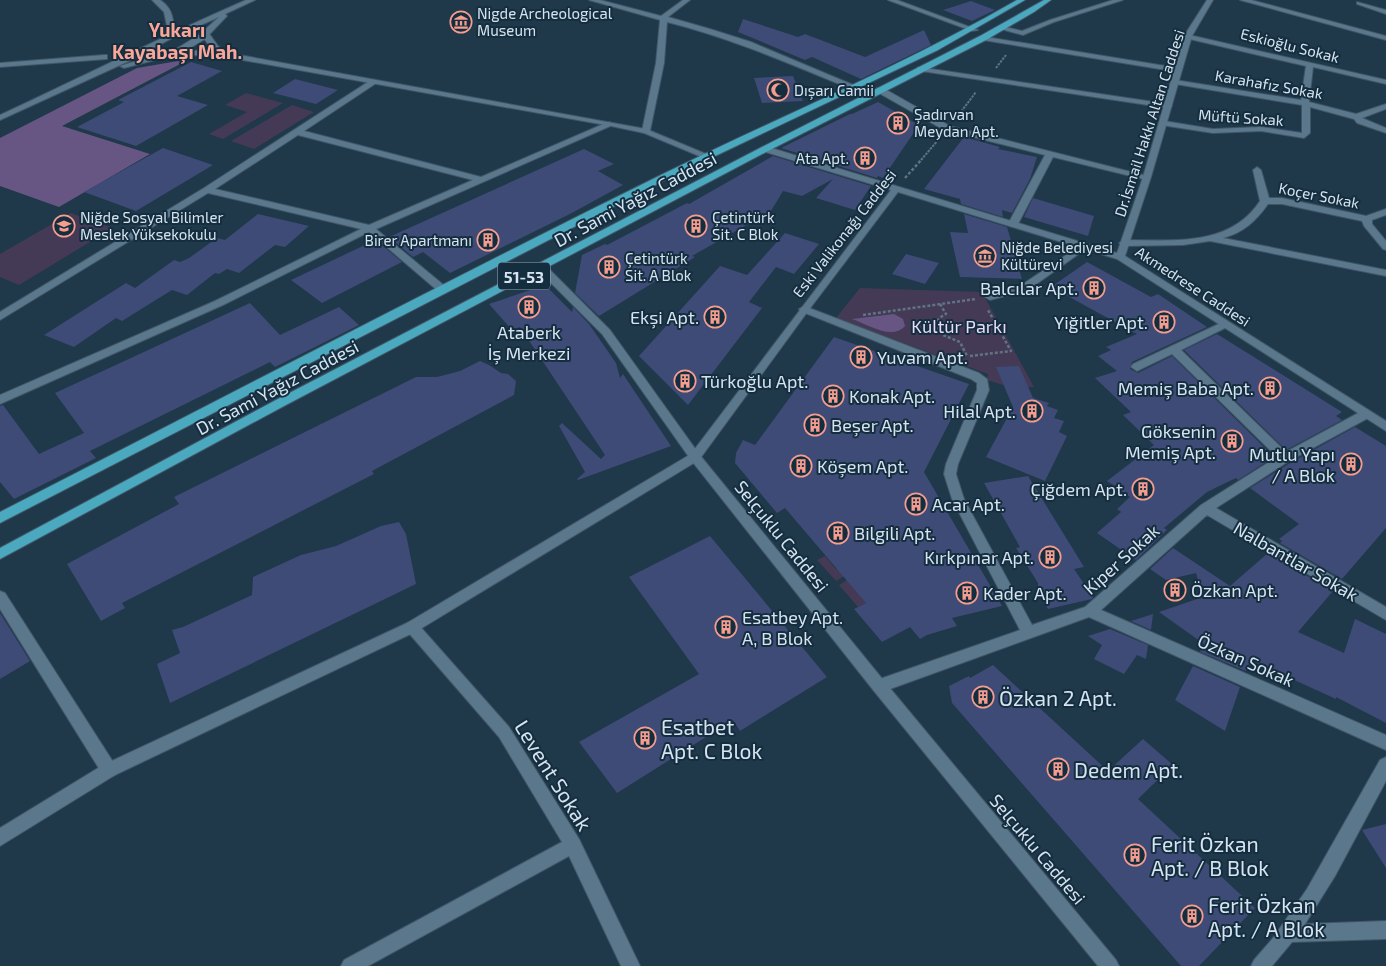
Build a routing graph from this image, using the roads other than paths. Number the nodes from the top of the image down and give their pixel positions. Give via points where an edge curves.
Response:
1 (156, 0) edge
2 (252, 0) edge
3 (592, 0) edge
4 (687, 0) edge
5 (891, 0) edge
6 (1022, 0) edge
7 (1048, 0) edge
8 (1120, 0) edge
9 (1210, 0) edge
10 (1243, 0) edge
11 (1359, 3) dead end
12 (227, 12) junction
13 (1386, 12) edge
14 (664, 17) junction
15 (1001, 28) junction
16 (974, 30) junction
17 (174, 33) junction
18 (205, 34) junction
19 (1188, 36) junction
20 (983, 38) junction
21 (1386, 38) edge
22 (167, 55) junction
23 (226, 55) junction
24 (104, 56) dead end
25 (0, 65) edge
26 (1310, 65) junction
27 (921, 69) junction
28 (1178, 70) junction
29 (97, 73) junction
30 (374, 82) junction
31 (1174, 82) junction
32 (1386, 82) edge
33 (854, 87) junction
34 (880, 90) junction
35 (1305, 103) junction
36 (1168, 106) junction
37 (1386, 106) edge
38 (1357, 117) junction
39 (0, 118) edge
40 (1164, 123) junction
41 (611, 124) junction
42 (646, 131) junction
43 (1386, 131) edge
44 (297, 132) junction
45 (765, 149) junction
46 (1050, 154) junction
47 (707, 156) junction
48 (1257, 170) dead end
49 (1147, 177) junction
50 (482, 180) junction
51 (896, 189) junction
52 (207, 190) junction
53 (1265, 201) junction
54 (1386, 212) edge
55 (1367, 219) junction
56 (1013, 224) junction
57 (370, 228) junction
58 (1208, 238) junction
59 (1124, 243) junction
60 (1084, 246) junction
61 (1386, 247) edge
62 (1120, 256) junction
63 (541, 267) junction
64 (1386, 273) edge
65 (442, 289) junction
66 (986, 297) road end
67 (804, 308) junction
68 (0, 317) edge
69 (1225, 324) junction
70 (1173, 349) junction
71 (1137, 367) dead end
72 (0, 400) edge
73 (1366, 414) junction
74 (1386, 427) edge
75 (695, 457) junction
76 (1285, 458) junction
77 (1206, 508) junction
78 (0, 518) edge
79 (0, 554) edge
80 (0, 597) edge
81 (1090, 611) junction
82 (1386, 614) edge
83 (412, 627) junction
84 (1029, 634) junction
85 (879, 686) junction
86 (1386, 742) edge
87 (1385, 769) edge
88 (109, 770) junction
89 (0, 838) edge
90 (573, 845) junction
91 (1386, 930) edge
92 (1289, 933) junction
93 (350, 966) edge
94 (631, 966) edge
95 (1110, 966) edge
96 (1260, 966) edge

1 - 17 street via 167,9 170,30
2 - 12 street
3 - 14 street
4 - 14 street
5 - 16 street
6 - 16 main road, Dr. Sami Yağız Caddesi / 51-53
7 - 15 main road, Dr. Sami Yağız Caddesi / 51-53
8 - 15 street via 1052,20 1023,33
9 - 19 street, Dr.İsmail Hakkı Altan Caddesi
10 - 21 street
11 - 13 street
12 - 17 street
12 - 18 street
14 - 33 street via 748,44
14 - 42 street via 660,62
15 - 20 main road, Dr. Sami Yağız Caddesi / 51-53
16 - 33 main road, Dr. Sami Yağız Caddesi / 51-53
17 - 29 street
18 - 22 street
18 - 23 street via 215,48
19 - 26 street, Eskioğlu Sokak
19 - 28 street, Dr.İsmail Hakkı Altan Caddesi
20 - 27 main road, Dr. Sami Yağız Caddesi / 51-53
20 - 28 street
22 - 23 street
22 - 29 street
23 - 30 street
24 - 25 street
26 - 32 street, Eskioğlu Sokak
26 - 35 street, Müftü Sokak
27 - 34 main road, Dr. Sami Yağız Caddesi / 51-53
27 - 36 street
28 - 31 street, Dr.İsmail Hakkı Altan Caddesi
29 - 39 street
30 - 41 street
30 - 44 street
31 - 35 street, Karahafız Sokak
31 - 36 street, Dr.İsmail Hakkı Altan Caddesi
33 - 47 main road, Dr. Sami Yağız Caddesi / 51-53
34 - 45 main road, Dr. Sami Yağız Caddesi / 51-53
34 - 46 street via 948,128
35 - 38 street, Karahafız Sokak
35 - 40 street, Müftü Sokak via 1308,109 1304,136 1261,129 1231,132
36 - 40 street, Dr.İsmail Hakkı Altan Caddesi
37 - 38 street
38 - 43 street, Karahafız Sokak
40 - 49 street, Dr.İsmail Hakkı Altan Caddesi
41 - 42 street
41 - 50 street
42 - 47 street
44 - 50 street
44 - 52 street
45 - 51 street, Akmedrese Caddesi
45 - 63 main road, Dr. Sami Yağız Caddesi / 51-53
46 - 49 street
46 - 56 street
47 - 65 main road, Dr. Sami Yağız Caddesi / 51-53
48 - 53 street, Koçer Sokak
49 - 59 street, Dr.İsmail Hakkı Altan Caddesi
50 - 57 street
51 - 56 street, Akmedrese Caddesi
51 - 67 street, Eski Valikonağı Caddesi
52 - 57 street
52 - 68 street
53 - 55 street, Koçer Sokak via 1282,201
53 - 58 street, Koçer Sokak via 1257,216 1247,225 1231,233
54 - 55 street
55 - 61 street via 1370,231
56 - 60 street, Akmedrese Caddesi
57 - 65 street
57 - 72 street via 219,302
58 - 59 street, Koçer Sokak
58 - 64 street
59 - 62 street, Dr.İsmail Hakkı Altan Caddesi
60 - 62 street, Akmedrese Caddesi
60 - 66 street via 1024,288
62 - 69 street, Akmedrese Caddesi
63 - 75 street, Selçuklu Caddesi via 606,332
63 - 79 main road, Dr. Sami Yağız Caddesi / 51-53
65 - 78 main road, Dr. Sami Yağız Caddesi / 51-53
67 - 75 street, Eski Valikonağı Caddesi
67 - 84 street via 983,382 952,464 952,485
69 - 70 street
69 - 73 street, Akmedrese Caddesi
70 - 71 street
70 - 76 street
73 - 74 street, Akmedrese Caddesi
73 - 76 street, Kiper Sokak
75 - 83 street
75 - 85 street, Selçuklu Caddesi
76 - 77 street, Kiper Sokak
77 - 81 street, Kiper Sokak
77 - 82 street, Nalbantlar Sokak
80 - 88 street
81 - 84 street, Kiper Sokak
81 - 86 street, Özkan Sokak
83 - 88 street
83 - 90 street, Levent Sokak via 504,732
84 - 85 street, Kiper Sokak
85 - 95 street, Selçuklu Caddesi
87 - 92 street
88 - 89 street
90 - 93 street
90 - 94 street, Levent Sokak
91 - 92 street
92 - 96 street

